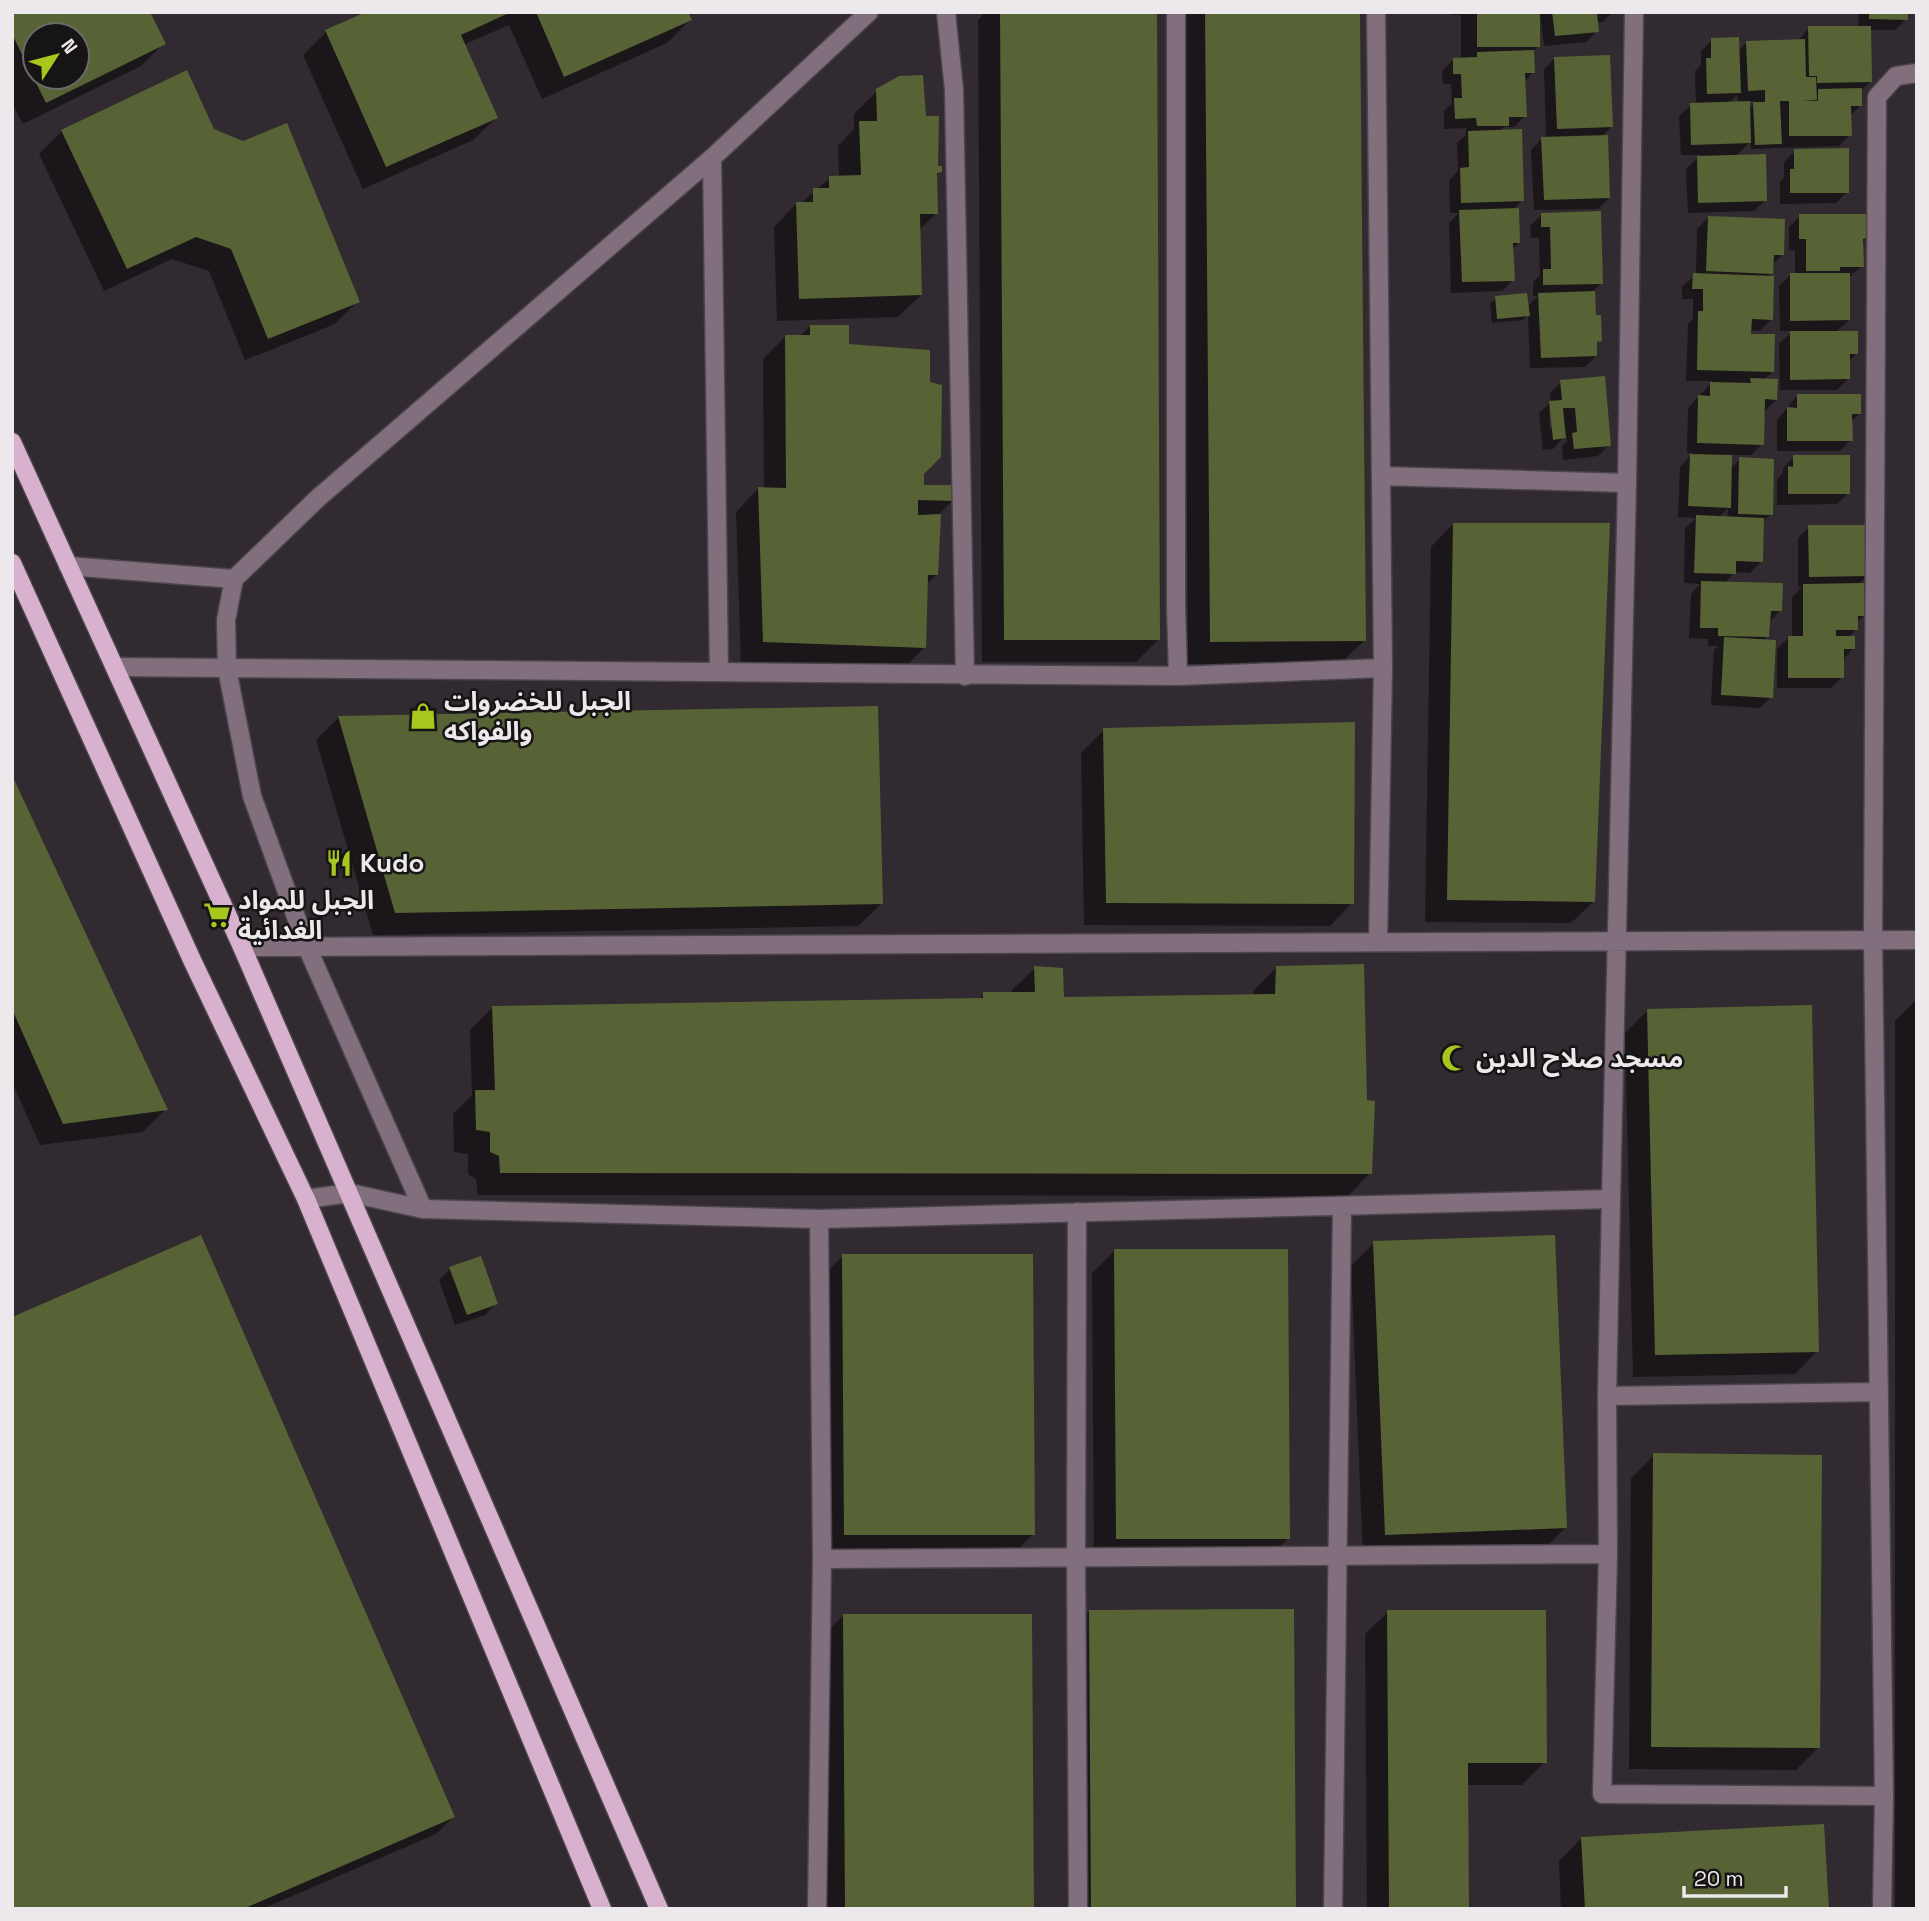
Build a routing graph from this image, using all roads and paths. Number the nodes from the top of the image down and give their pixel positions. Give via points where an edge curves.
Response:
1 (869, 12) edge
2 (946, 12) edge
3 (1176, 12) edge
4 (1376, 12) edge
5 (1634, 12) edge
6 (1917, 73) edge
7 (712, 158) junction
8 (12, 442) edge
9 (1381, 475) junction
10 (1627, 483) junction
11 (12, 563) edge
12 (68, 566) junction
13 (234, 579) junction
14 (114, 667) junction
15 (1383, 668) junction
16 (227, 669) junction
17 (719, 671) junction
18 (965, 676) junction
19 (1178, 676) junction
20 (1873, 940) junction
21 (1917, 940) edge
22 (1378, 942) junction
23 (1615, 942) junction
24 (242, 947) junction
25 (307, 947) junction
26 (350, 1193) junction
27 (306, 1199) junction
28 (1611, 1199) junction
29 (1342, 1207) junction
30 (423, 1209) junction
31 (1077, 1212) junction
32 (819, 1219) junction
33 (1877, 1392) junction
34 (1607, 1396) junction
35 (1608, 1554) junction
36 (1338, 1556) junction
37 (1076, 1558) junction
38 (822, 1559) junction
39 (1884, 1796) junction
40 (602, 1909) edge
41 (659, 1909) edge
42 (817, 1909) edge
43 (1078, 1909) edge
44 (1334, 1909) edge
45 (1882, 1909) edge

1 - 7 street
2 - 18 street via 954,90
3 - 19 street
4 - 9 street
5 - 10 street
6 - 20 street via 1896,76 1877,97
7 - 13 street via 318,498
7 - 17 street
8 - 12 main road
9 - 10 street
9 - 15 street
10 - 23 street
11 - 27 main road
12 - 13 street
12 - 14 main road
13 - 16 street via 226,620
14 - 16 street
14 - 24 main road
15 - 19 street
15 - 22 street
16 - 17 street
16 - 25 street via 252,796
17 - 18 street
18 - 19 street
20 - 21 street
20 - 23 street
20 - 33 street
22 - 23 street
22 - 25 street
23 - 28 street
24 - 25 street
24 - 26 main road
25 - 30 street
26 - 27 street
26 - 30 street
26 - 41 main road
27 - 40 main road
28 - 29 street
28 - 34 street
29 - 31 street
29 - 36 street
30 - 32 street
31 - 32 street
31 - 37 street
32 - 38 street
33 - 34 street
33 - 39 street
34 - 35 street
35 - 36 street
35 - 39 street via 1602,1794
36 - 37 street
36 - 44 street
37 - 38 street
37 - 43 street
38 - 42 street
39 - 45 street

